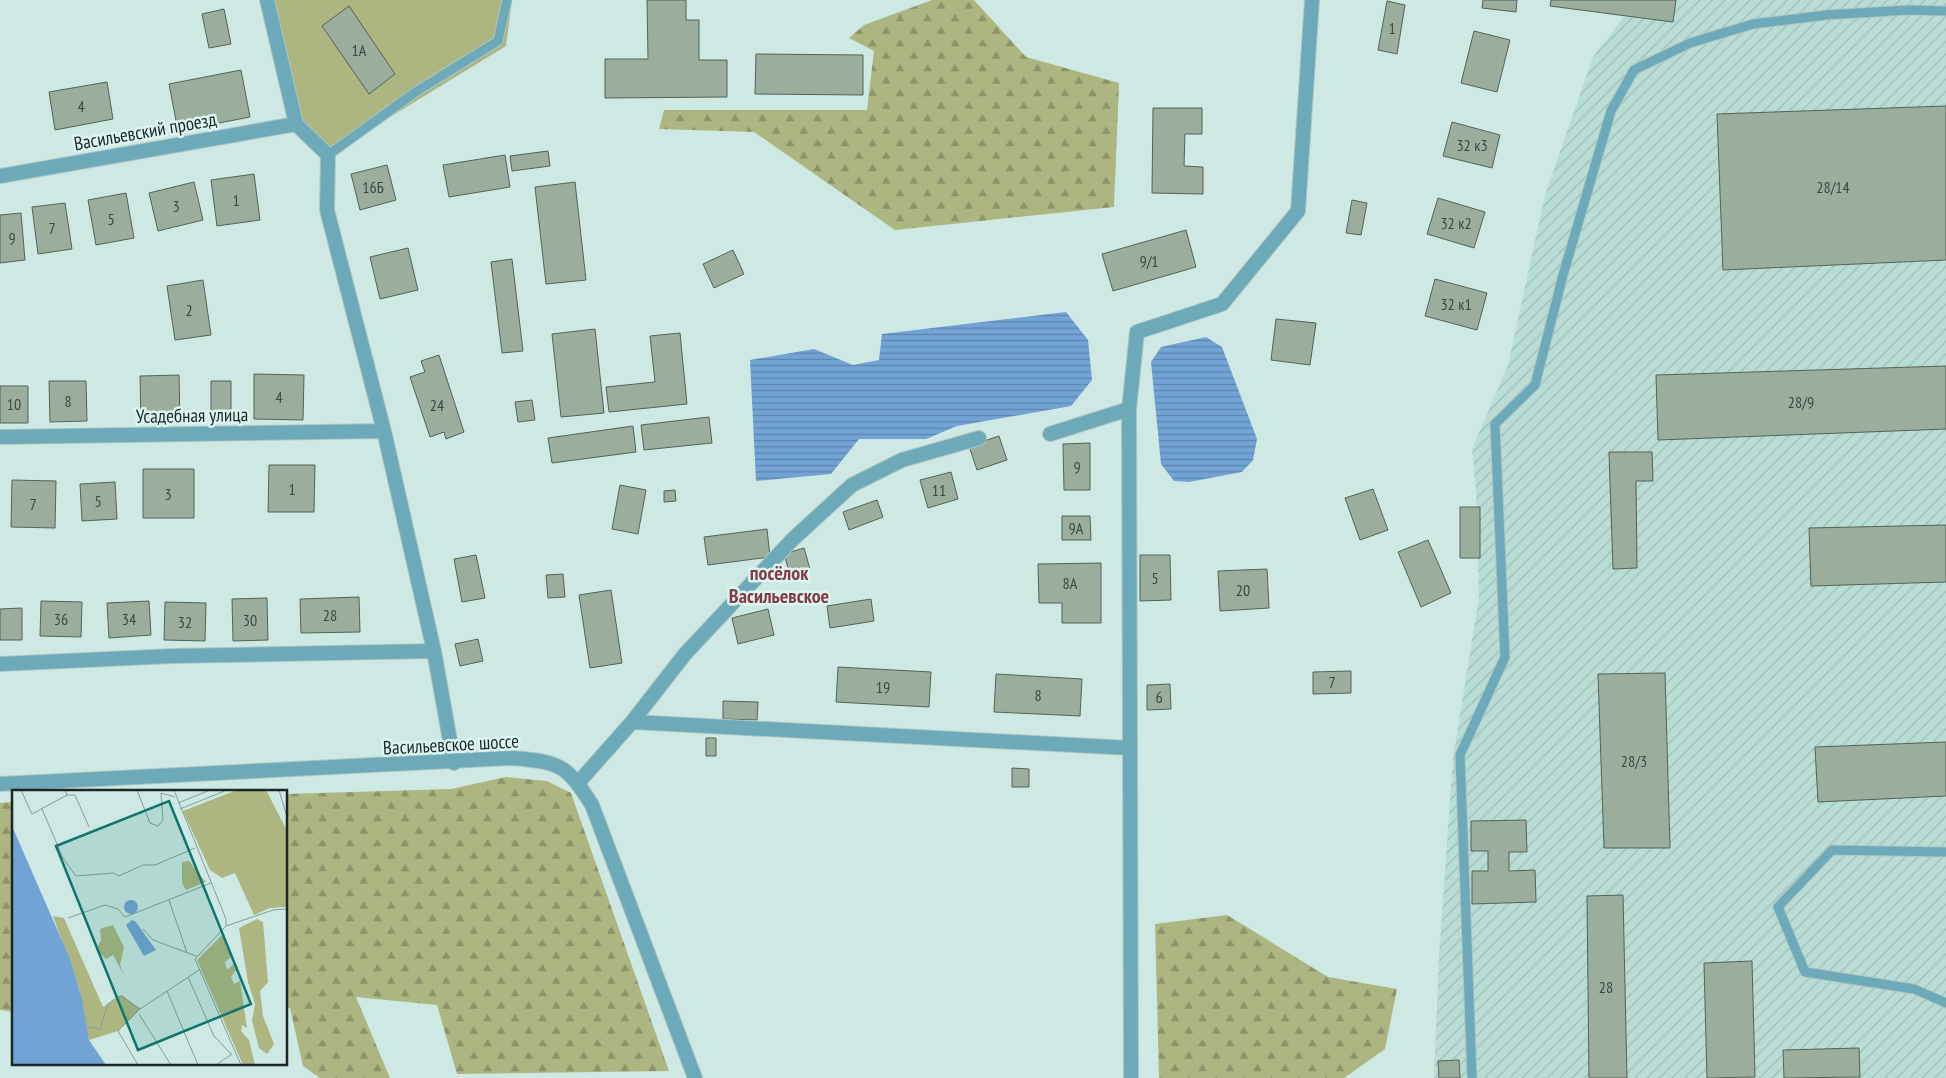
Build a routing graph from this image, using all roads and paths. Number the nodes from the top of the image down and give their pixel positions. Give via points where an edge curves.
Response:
1 (267, 0) edge
2 (507, 0) edge
3 (1312, 0) edge
4 (1946, 11) edge
5 (296, 124) junction
6 (328, 155) junction
7 (0, 176) edge
8 (1129, 409) junction
9 (384, 431) junction
10 (1050, 434) dead end
11 (0, 437) edge
12 (979, 438) dead end
13 (434, 650) junction
14 (0, 664) edge
15 (632, 722) junction
16 (1130, 748) junction
17 (454, 763) junction
18 (578, 783) junction
19 (0, 784) edge
20 (1946, 852) edge
21 (1946, 1003) edge
22 (695, 1078) edge
23 (1131, 1078) edge
24 (1472, 1078) edge

1 - 5 street
2 - 6 lane via 498,42 417,91
3 - 8 street via 1298,211 1222,304 1137,332
4 - 24 lane via 1835,14 1753,24 1690,43 1634,70 1611,111 1535,385 1495,424 1504,657 1460,755
5 - 6 street
5 - 7 street, Васильевский проезд
6 - 9 street via 326,210
8 - 10 street
8 - 16 street
9 - 11 street, Усадебная улица
9 - 13 street
12 - 15 street via 902,460 852,485 793,539 685,654
13 - 14 street
13 - 17 street
15 - 16 street
15 - 18 street
16 - 23 street
17 - 18 street, Васильевское шоссе via 512,758 537,760 562,766
17 - 19 street, Васильевское шоссе
18 - 22 street, Васильевское шоссе via 592,805
20 - 21 lane via 1832,850 1778,907 1805,972 1914,989

